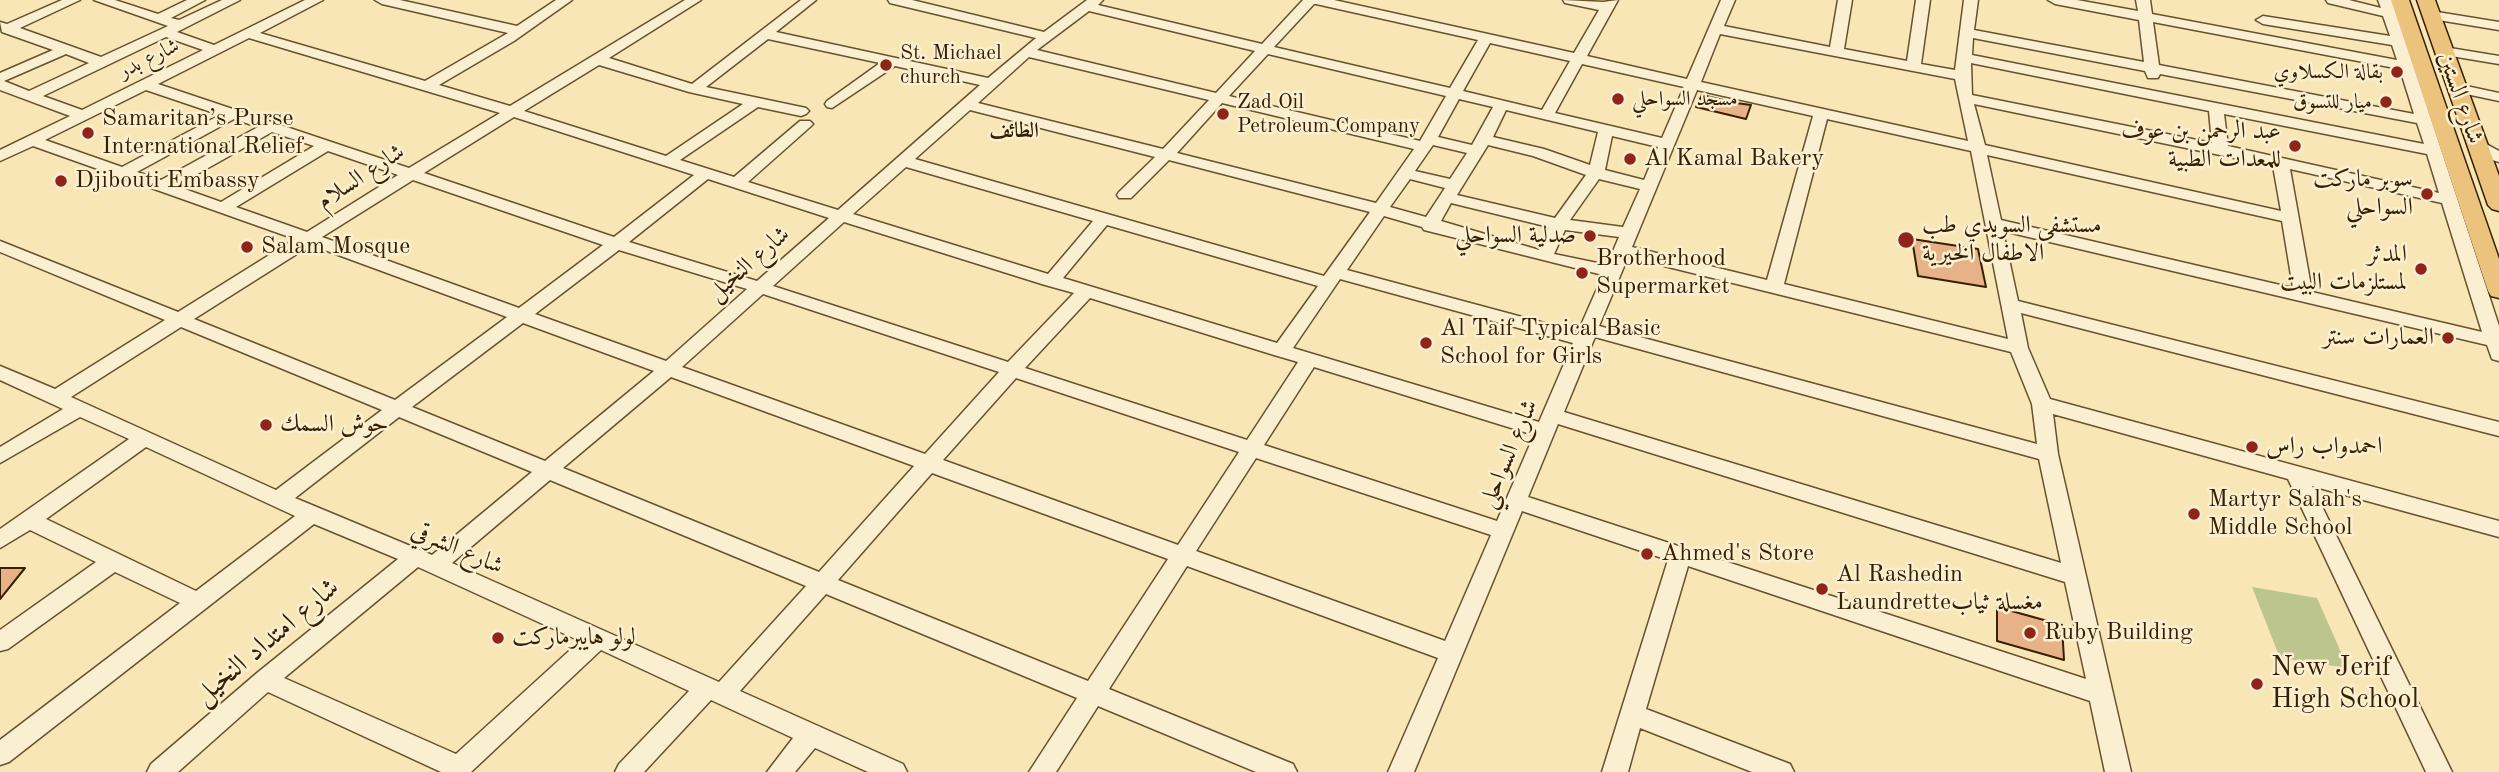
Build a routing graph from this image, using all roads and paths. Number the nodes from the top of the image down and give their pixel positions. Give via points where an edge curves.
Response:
1 (73, 0) edge
2 (106, 0) edge
3 (198, 0) edge
4 (205, 0) edge
5 (316, 0) edge
6 (382, 0) edge
7 (437, 0) edge
8 (565, 0) edge
9 (660, 0) edge
10 (809, 0) edge
11 (895, 0) edge
12 (1310, 0) edge
13 (1316, 0) edge
14 (1570, 0) edge
15 (1728, 0) edge
16 (1845, 0) edge
17 (1923, 0) edge
18 (1970, 0) edge
19 (2055, 0) edge
20 (2143, 0) edge
21 (2333, 0) edge
22 (228, 2) edge
23 (689, 3) edge
24 (1092, 4) edge
25 (1609, 4) edge
26 (1365, 5) edge
27 (2392, 5) edge
28 (423, 8) junction
29 (2428, 8) edge
30 (2144, 16) junction
31 (161, 25) junction
32 (2499, 26) edge
33 (3, 27) edge
34 (1715, 29) junction
35 (519, 31) junction
36 (1969, 33) junction
37 (249, 34) junction
38 (766, 34) junction
39 (1045, 36) junction
40 (1486, 38) junction
41 (2267, 40) junction
42 (2399, 42) junction
43 (1264, 49) junction
44 (64, 50) junction
45 (216, 50) junction
46 (2444, 51) junction
47 (1026, 52) junction
48 (1836, 53) junction
49 (1578, 58) junction
50 (599, 60) junction
51 (2499, 60) edge
52 (893, 61) junction
53 (101, 62) junction
54 (2151, 66) junction
55 (2407, 66) junction
56 (1913, 67) junction
57 (1964, 67) junction
58 (0, 78) edge
59 (990, 83) junction
60 (144, 84) junction
61 (1692, 84) junction
62 (0, 85) edge
63 (428, 86) junction
64 (2457, 88) junction
65 (694, 89) junction
66 (2279, 90) junction
67 (1452, 94) junction
68 (2423, 94) junction
69 (30, 96) junction
70 (2156, 96) junction
71 (2499, 97) edge
72 (1219, 98) junction
73 (1965, 98) junction
74 (754, 103) junction
75 (832, 104) dead end
76 (965, 104) junction
77 (1501, 106) junction
78 (2216, 108) junction
79 (513, 112) junction
80 (1821, 113) junction
81 (82, 115) junction
82 (231, 115) junction
83 (1546, 116) junction
84 (803, 118) joint
85 (2424, 120) junction
86 (2282, 121) junction
87 (270, 127) junction
88 (1606, 130) junction
89 (32, 140) junction
90 (1426, 143) junction
91 (1667, 144) junction
92 (2477, 144) junction
93 (327, 145) junction
94 (1481, 146) junction
95 (1978, 148) junction
96 (2220, 149) junction
97 (2434, 151) junction
98 (1166, 155) junction
99 (0, 156) edge
100 (2499, 157) edge
101 (670, 160) junction
102 (901, 160) junction
103 (2281, 164) junction
104 (2493, 169) edge
105 (1597, 171) junction
106 (122, 173) junction
107 (706, 173) junction
108 (1405, 173) junction
109 (411, 174) junction
110 (738, 182) junction
111 (163, 186) junction
112 (1649, 186) junction
113 (1450, 191) junction
114 (1125, 195) dead end
115 (2450, 201) junction
116 (2499, 205) edge
117 (222, 208) junction
118 (1380, 209) junction
119 (840, 216) junction
120 (1104, 218) junction
121 (2291, 218) junction
122 (1992, 223) junction
123 (1559, 224) junction
124 (1430, 226) junction
125 (311, 239) junction
126 (1625, 242) junction
127 (618, 244) junction
128 (0, 246) edge
129 (1544, 257) junction
130 (1613, 272) junction
131 (1331, 277) junction
132 (1051, 281) junction
133 (759, 287) junction
134 (1774, 288) junction
135 (2499, 291) edge
136 (1086, 292) junction
137 (2303, 294) junction
138 (2011, 305) junction
139 (522, 316) junction
140 (179, 321) junction
141 (1586, 334) junction
142 (2020, 348) junction
143 (2497, 348) edge
144 (1281, 351) junction
145 (1309, 360) junction
146 (668, 369) junction
147 (1011, 372) junction
148 (3, 376) edge
149 (55, 398) junction
150 (2042, 404) junction
151 (395, 408) junction
152 (78, 409) junction
153 (1549, 423) junction
154 (2499, 429) edge
155 (145, 439) junction
156 (1251, 450) junction
157 (2048, 454) junction
158 (0, 456) edge
159 (930, 463) junction
160 (545, 471) junction
161 (2296, 473) junction
162 (278, 500) junction
163 (1516, 500) junction
164 (312, 514) junction
165 (29, 520) junction
166 (2499, 529) edge
167 (1503, 531) junction
168 (0, 540) edge
169 (1182, 556) junction
170 (1679, 556) junction
171 (114, 559) junction
172 (424, 562) junction
173 (2075, 576) junction
174 (821, 583) junction
175 (198, 602) junction
176 (596, 640) junction
177 (0, 642) edge
178 (1452, 653) junction
179 (265, 680) junction
180 (714, 691) junction
181 (1092, 694) junction
182 (2100, 694) junction
183 (1632, 714) junction
184 (811, 734) junction
185 (0, 754) edge
186 (456, 770) edge
187 (160, 772) edge
188 (628, 772) edge
189 (780, 772) edge
190 (894, 772) edge
191 (1042, 772) edge
192 (1284, 772) edge
193 (1401, 772) edge
194 (1615, 772) edge
195 (1781, 772) edge
196 (2118, 772) edge
197 (2439, 772) edge

1 - 33 street
2 - 31 street
3 - 31 street
4 - 22 street
5 - 37 street, شارع بدر
6 - 28 street
7 - 28 street
8 - 35 street
9 - 23 street
10 - 38 street
11 - 39 street
12 - 43 street
13 - 26 street
14 - 25 street
15 - 34 street, شارع السواحلي
16 - 48 street
17 - 56 street
18 - 36 street
19 - 30 street
20 - 30 street
21 - 27 street
22 - 31 street via 180,25
23 - 50 street, شارع السلام
24 - 39 street, شارع النخيل
24 - 43 street
25 - 49 street
26 - 40 street
27 - 42 street
27 - 68 main road, شارع الستين
28 - 35 street
29 - 32 street
29 - 46 main road, شارع الستين
30 - 41 street
30 - 54 street
31 - 45 street
31 - 53 street
33 - 44 street
34 - 48 street
34 - 61 street, شارع السواحلي
35 - 63 street
36 - 54 street
36 - 57 street
37 - 45 street, شارع بدر
37 - 63 street
38 - 52 street
38 - 65 street
39 - 47 street, شارع النخيل
40 - 49 street
40 - 67 street
41 - 42 street via 2262,15
41 - 55 street
42 - 55 street
43 - 67 street
43 - 72 street
44 - 53 street
44 - 58 street
45 - 60 street, شارع بدر
46 - 51 street
46 - 64 main road, شارع الستين
47 - 59 street, شارع النخيل
47 - 72 street
48 - 56 street
49 - 61 street
49 - 83 street
50 - 65 street
50 - 79 street, شارع السلام
52 - 59 street
52 - 75 street
53 - 69 street
54 - 66 street
54 - 70 street
55 - 68 street
56 - 57 street
57 - 70 street
57 - 73 street
59 - 76 street, شارع النخيل
60 - 81 street, شارع بدر
60 - 82 street
61 - 80 street
61 - 91 street, شارع السواحلي
62 - 69 street
63 - 79 street
64 - 71 street
64 - 92 main road, شارع الستين
65 - 74 street
66 - 85 street
66 - 86 street
67 - 77 street
67 - 90 street
68 - 85 street
68 - 135 main road, شارع الستين
69 - 81 street
70 - 78 street
72 - 90 street
72 - 98 street
73 - 95 street
73 - 96 street
74 - 84 street
74 - 101 street
76 - 98 street
76 - 102 street, شارع النخيل
77 - 83 street
77 - 94 street
78 - 86 street
78 - 96 street
79 - 101 street
79 - 109 street, شارع السلام
80 - 95 street
80 - 134 street
81 - 89 street, شارع بدر
82 - 87 street
82 - 106 street
83 - 88 street
84 - 110 street
85 - 97 street
86 - 97 street
87 - 93 street
87 - 111 street
88 - 91 street
88 - 105 street
89 - 99 street, شارع بدر
89 - 106 street
90 - 94 street
90 - 108 street
91 - 112 street, شارع السواحلي
92 - 100 street
92 - 104 main road, شارع الستين
93 - 109 street
93 - 117 street
94 - 105 street via 1538,152
94 - 113 street
95 - 121 street
95 - 122 street
96 - 103 street
97 - 115 street
98 - 114 street
98 - 118 street
101 - 107 street
102 - 119 street, شارع النخيل
102 - 120 street
103 - 115 street
103 - 121 street
104 - 116 main road, شارع الستين
105 - 112 street
105 - 123 street
106 - 111 street
107 - 110 street
107 - 127 street
108 - 113 street
108 - 118 street
109 - 125 street, شارع السلام
109 - 127 street
110 - 119 street
111 - 117 street
112 - 126 street, شارع السواحلي
113 - 123 street
113 - 124 street
115 - 143 street
117 - 125 street
118 - 124 street
118 - 131 street
119 - 132 street
119 - 133 street, شارع النخيل
120 - 131 street
120 - 132 street
121 - 137 street
122 - 137 street
122 - 138 street
123 - 126 street
123 - 129 street
124 - 129 street
125 - 139 street
125 - 140 street, شارع السلام
126 - 130 street, شارع السواحلي
126 - 134 street
127 - 133 street
127 - 139 street
128 - 140 street
129 - 130 street
130 - 141 street, شارع السواحلي
131 - 141 street
131 - 144 street
132 - 136 street
133 - 146 street, شارع النخيل
133 - 147 street
134 - 142 street
136 - 144 street
136 - 147 street
137 - 143 street
138 - 142 street
138 - 154 street
139 - 146 street
139 - 151 street
140 - 149 street, شارع السلام
140 - 151 street
141 - 153 street, شارع السواحلي
141 - 157 street
142 - 150 street
144 - 145 street
145 - 153 street
145 - 156 street
146 - 159 street
146 - 160 street, شارع النخيل
147 - 156 street
147 - 159 street
148 - 149 street, شارع الشرقي
149 - 152 street, شارع الشرقي
150 - 157 street
150 - 161 street
151 - 160 street
151 - 162 street
152 - 155 street, شارع الشرقي
152 - 158 street
153 - 163 street, شارع السواحلي
153 - 173 street
155 - 162 street, شارع الشرقي
155 - 165 street
156 - 167 street
156 - 169 street
157 - 173 street
159 - 169 street
159 - 174 street
160 - 172 street, شارع النخيل
160 - 174 street
161 - 166 street
161 - 197 street
162 - 164 street, شارع الشرقي
163 - 167 street, شارع السواحلي
163 - 170 street
164 - 172 street, شارع الشرقي
164 - 175 street
165 - 168 street
165 - 171 street
167 - 178 street, شارع السواحلي
169 - 178 street
169 - 181 street
170 - 182 street
170 - 183 street
171 - 175 street
171 - 177 street
172 - 176 street, شارع الشرقي
172 - 179 street, شارع امتداد النخيل
173 - 182 street
174 - 180 street
174 - 181 street
175 - 185 street
176 - 180 street, شارع الشرقي
176 - 186 street
178 - 193 street, شارع السواحلي
179 - 186 street
179 - 187 street, شارع امتداد النخيل
180 - 184 street, شارع الشرقي
180 - 188 street
181 - 191 street
181 - 192 street
182 - 196 street
183 - 194 street
183 - 195 street
184 - 189 street
184 - 190 street, شارع الشرقي

